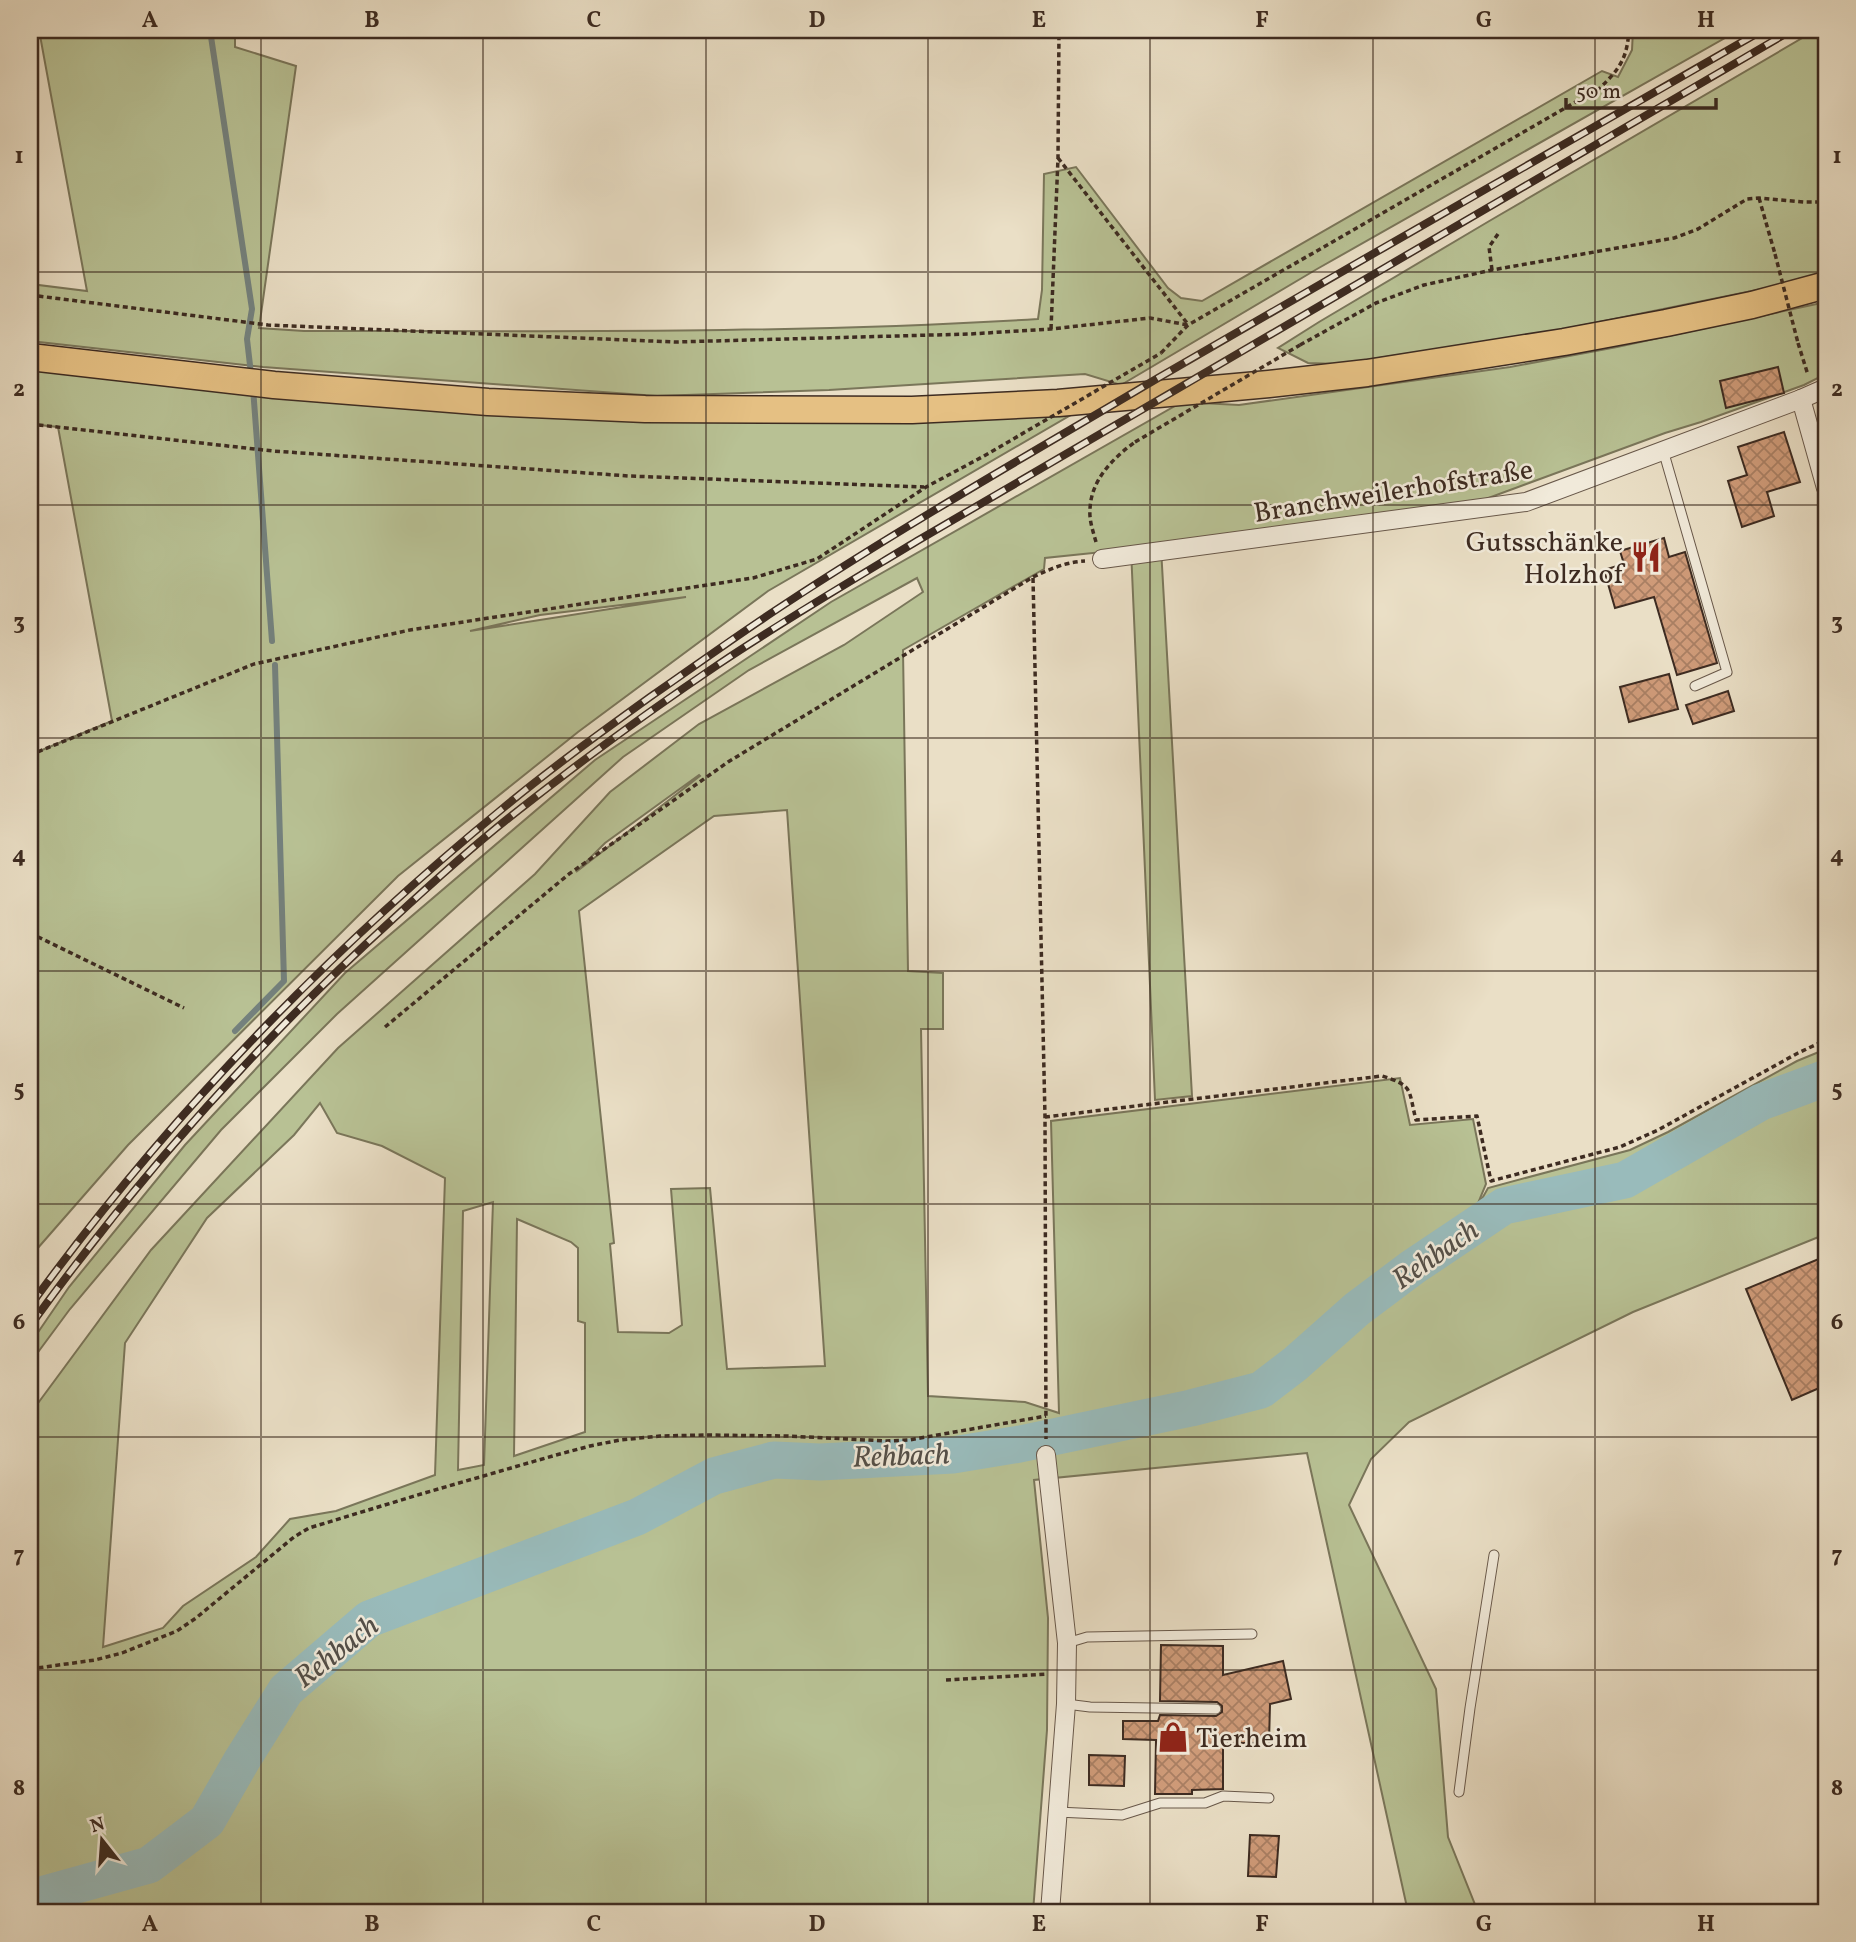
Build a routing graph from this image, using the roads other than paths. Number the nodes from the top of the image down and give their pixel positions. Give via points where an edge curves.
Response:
1 (1826, 285) edge
2 (30, 357) edge
3 (1814, 393) edge
4 (1662, 450) junction
5 (1826, 488) edge
6 (1102, 559) road end
7 (1695, 686) dead end
8 (1046, 1455) dead end
9 (1493, 1555) dead end
10 (1252, 1634) dead end
11 (1067, 1643) junction
12 (1066, 1704) junction
13 (1216, 1709) dead end
14 (1459, 1792) dead end
15 (1269, 1798) dead end
16 (1057, 1812) junction
17 (1051, 1912) edge

1 - 2 main road via 1752,305 1564,342 1367,373 1058,403 912,410 645,410 488,402 274,385
3 - 4 street, Branchweilerhofstraße
3 - 5 street
4 - 6 street, Branchweilerhofstraße via 1526,502
4 - 7 lane via 1727,672
8 - 11 street
9 - 14 lane
10 - 11 lane via 1087,1637
11 - 12 street
12 - 13 lane
12 - 16 street
15 - 16 lane via 1223,1796 1205,1803 1160,1803 1122,1815
16 - 17 street

